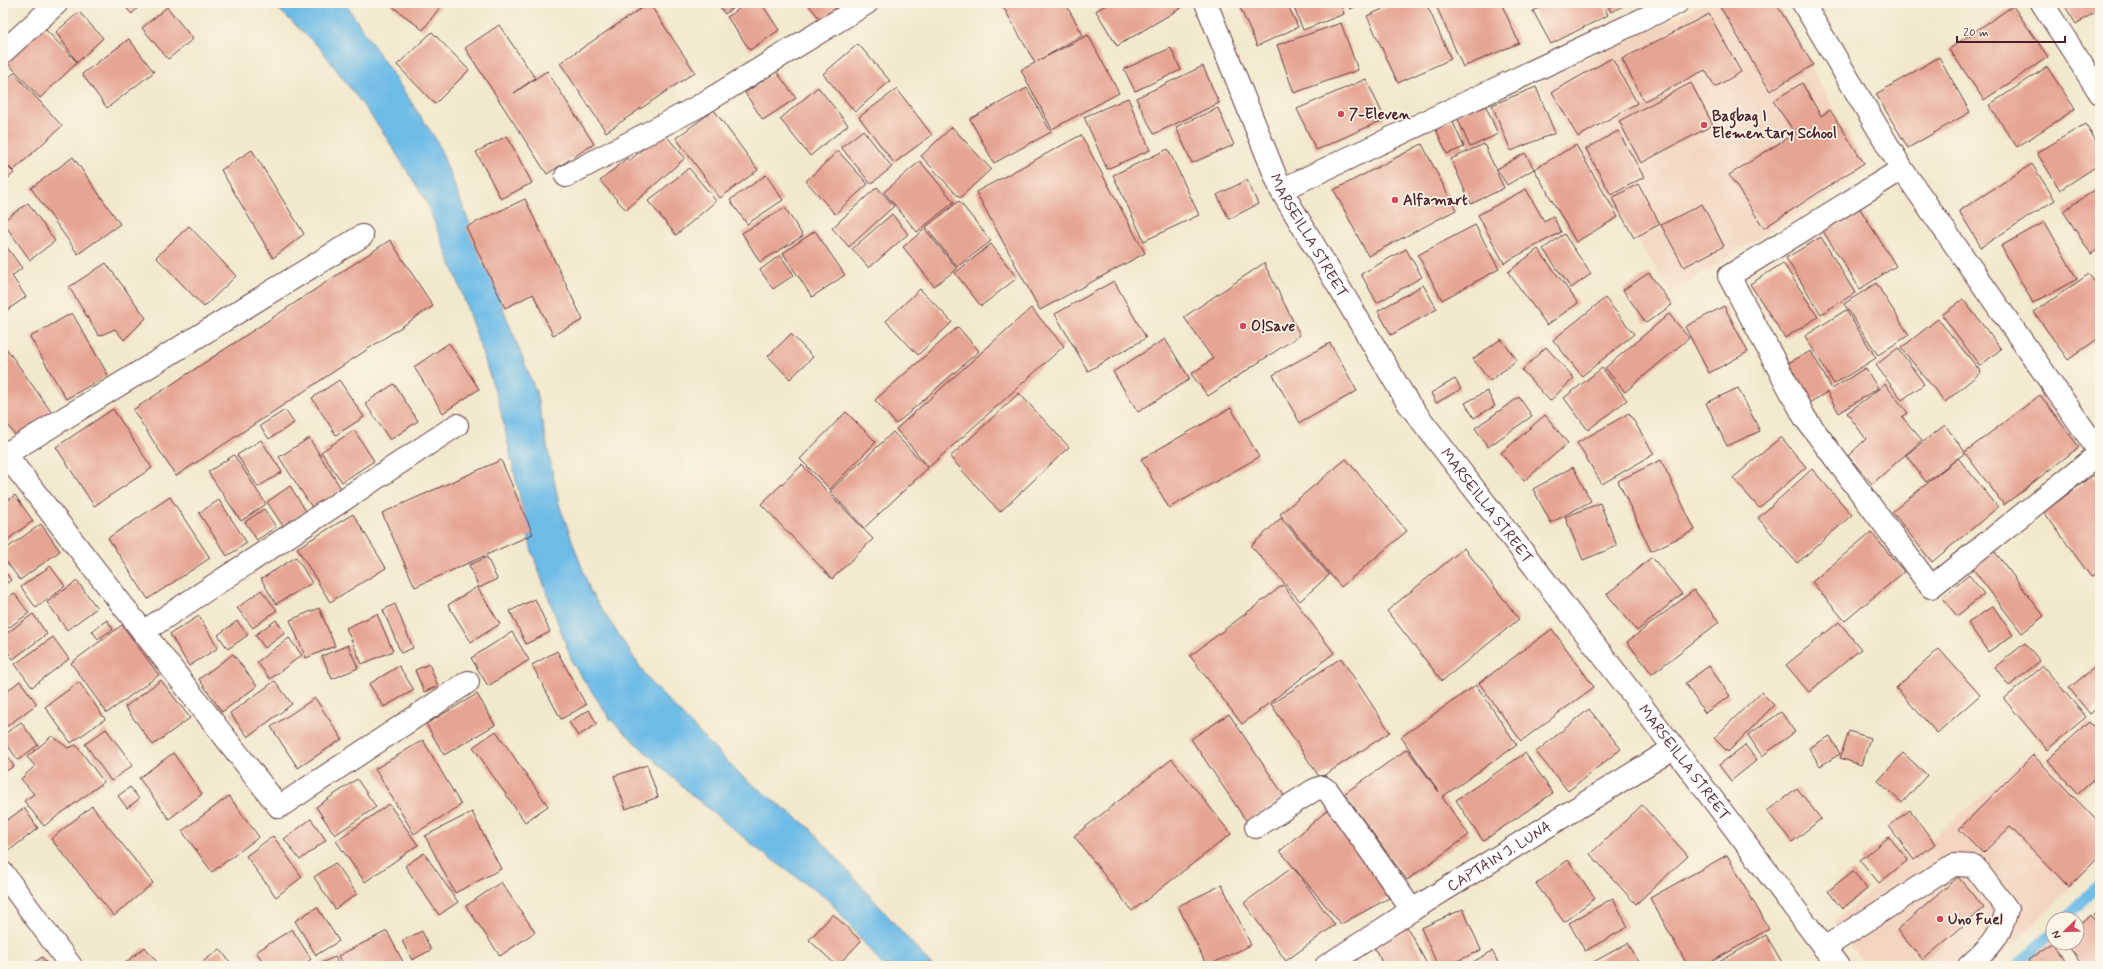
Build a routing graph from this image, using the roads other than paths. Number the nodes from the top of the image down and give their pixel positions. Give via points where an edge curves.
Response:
1 (57, 3) edge
2 (867, 3) edge
3 (1206, 3) edge
4 (1677, 3) edge
5 (1803, 3) edge
6 (2042, 3) edge
7 (3, 52) edge
8 (2100, 93) edge
9 (1902, 169) junction
10 (566, 176) dead end
11 (1281, 190) junction
12 (362, 236) dead end
13 (457, 425) dead end
14 (4, 453) edge
15 (2100, 453) edge
16 (143, 632) junction
17 (468, 682) dead end
18 (1674, 748) junction
19 (1256, 827) dead end
20 (3, 873) edge
21 (1412, 910) junction
22 (1824, 948) junction
23 (71, 966) edge
24 (1326, 966) edge
25 (1838, 966) edge
26 (1969, 966) edge

1 - 7 street
2 - 10 street via 699,106
3 - 11 street, MARSEILLA STREET
4 - 11 street
5 - 9 street
6 - 8 street
9 - 15 street
9 - 15 street via 1729,276 1805,418 1931,587
11 - 18 street, MARSEILLA STREET via 1408,403
12 - 14 street
13 - 16 street
14 - 16 street
16 - 17 street via 279,807
18 - 21 street, CAPTAIN J. LUNA
18 - 22 street, MARSEILLA STREET
19 - 21 street via 1322,787 1328,791
20 - 23 street
21 - 24 street, CAPTAIN J. LUNA
22 - 25 street, MARSEILLA STREET
22 - 26 street via 1953,865 1974,866 2007,909 2002,929 1989,948

